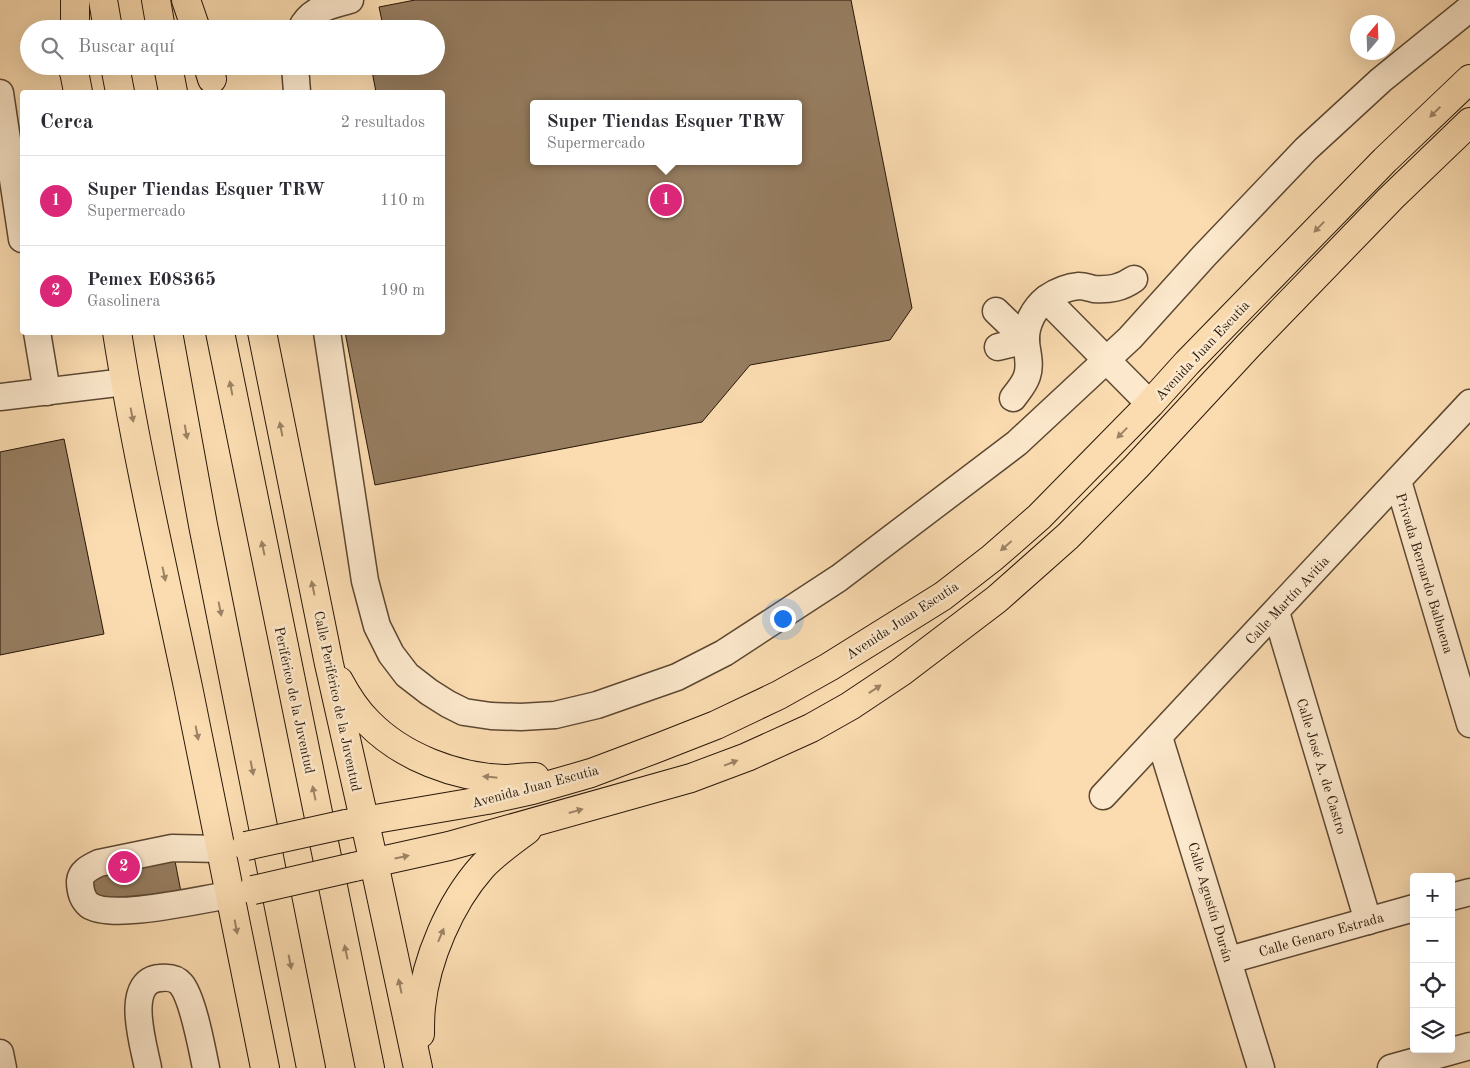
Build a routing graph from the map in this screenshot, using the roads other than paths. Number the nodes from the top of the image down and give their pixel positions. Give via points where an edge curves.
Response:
1 (61, 0) edge
2 (75, 0) edge
3 (103, 0) edge
4 (156, 0) edge
5 (186, 0) edge
6 (196, 0) edge
7 (350, 0) edge
8 (1470, 8) edge
9 (64, 20) edge
10 (75, 20) edge
11 (106, 20) edge
12 (159, 20) edge
13 (193, 20) edge
14 (200, 20) edge
15 (306, 20) edge
16 (117, 75) edge
17 (170, 75) edge
18 (296, 75) edge
19 (1470, 79) edge
20 (120, 90) edge
21 (173, 90) edge
22 (297, 90) edge
23 (0, 93) edge
24 (13, 122) edge
25 (1470, 122) edge
26 (20, 213) edge
27 (1134, 278) dead end
28 (1046, 299) junction
29 (996, 311) dead end
30 (38, 335) edge
31 (117, 335) edge
32 (169, 335) edge
33 (221, 335) edge
34 (263, 335) edge
35 (327, 335) edge
36 (1026, 340) junction
37 (998, 347) dead end
38 (1106, 360) junction
39 (125, 382) junction
40 (48, 392) junction
41 (0, 397) edge
42 (1012, 398) dead end
43 (1470, 403) edge
44 (1150, 404) junction
45 (1398, 480) junction
46 (1276, 612) junction
47 (329, 664) junction
48 (830, 667) junction
49 (850, 706) junction
50 (1470, 724) edge
51 (1159, 737) junction
52 (591, 773) junction
53 (1103, 796) dead end
54 (538, 822) junction
55 (355, 823) junction
56 (233, 848) junction
57 (364, 865) junction
58 (241, 892) junction
59 (1470, 892) edge
60 (1455, 896) edge
61 (1410, 909) edge
62 (1368, 921) junction
63 (1229, 960) junction
64 (1470, 1046) edge
65 (0, 1053) edge
66 (3, 1068) edge
67 (148, 1068) edge
68 (206, 1068) edge
69 (265, 1068) edge
70 (311, 1068) edge
71 (370, 1068) edge
72 (418, 1068) edge
73 (1261, 1068) edge
74 (1391, 1068) edge

1 - 9 main road
2 - 10 main road
3 - 11 main road
4 - 12 main road
5 - 13 main road
6 - 14 main road
7 - 15 street via 319,9
8 - 38 street via 1381,80 1306,149
16 - 20 main road
17 - 21 main road
18 - 22 street
19 -> 44 main road, Avenida Juan Escutia via 1378,167
23 - 24 street
24 - 26 street
49 -> 25 main road via 997,600 1068,536 1384,205
27 - 28 street via 1113,289 1079,286 1063,289
28 - 36 street via 1036,309
28 - 38 street
29 - 36 street
30 - 40 street
31 - 39 main road
32 -> 70 main road via 204,534
71 -> 33 main road, Periférico de la Juventud
47 -> 34 main road, Calle Periférico de la Juventud
35 - 38 street via 365,581 377,626 391,654 407,675 464,712 491,716 555,715 597,705 677,677 724,653 839,578 1018,443
36 - 37 street
36 - 42 street via 1027,375
38 - 44 street
39 - 40 street
39 -> 56 main road
40 - 41 street
43 - 45 street, Calle Martín Avitia
44 -> 48 main road, Avenida Juan Escutia via 1040,517 992,558 943,596
45 - 46 street, Calle Martín Avitia
45 - 50 street, Privada Bernardo Balbuena
46 - 51 street, Calle Martín Avitia
46 - 62 street, Calle José A. de Castro
52 -> 47 main road via 504,779 474,775 424,761 392,743 368,722 349,699
47 - 55 main road, Calle Periférico de la Juventud
48 - 49 main road
48 - 52 main road, Avenida Juan Escutia via 779,696 716,725
54 -> 49 main road via 692,778 812,728
51 - 53 street, Calle Martín Avitia
51 - 63 street, Calle Agustín Durán
52 - 55 main road, Avenida Juan Escutia via 487,800
57 -> 54 main road
72 -> 54 main road via 421,1006 427,973 452,912 482,867
55 - 56 main road, Avenida Juan Escutia, bridge
55 - 57 main road, Calle Periférico de la Juventud
56 - 58 main road
56 - 58 street via 172,848 99,863 84,872 81,890 83,899 91,906 120,910
57 - 58 main road, bridge
72 -> 57 main road, Calle Periférico de la Juventud
58 -> 69 main road
59 - 60 street
61 - 62 street, Calle Genaro Estrada
62 - 63 street, Calle Genaro Estrada
63 - 73 street, Calle Agustín Durán
64 - 74 street
65 - 66 street
67 - 68 street via 138,1001 147,982 167,977 181,984 188,995

